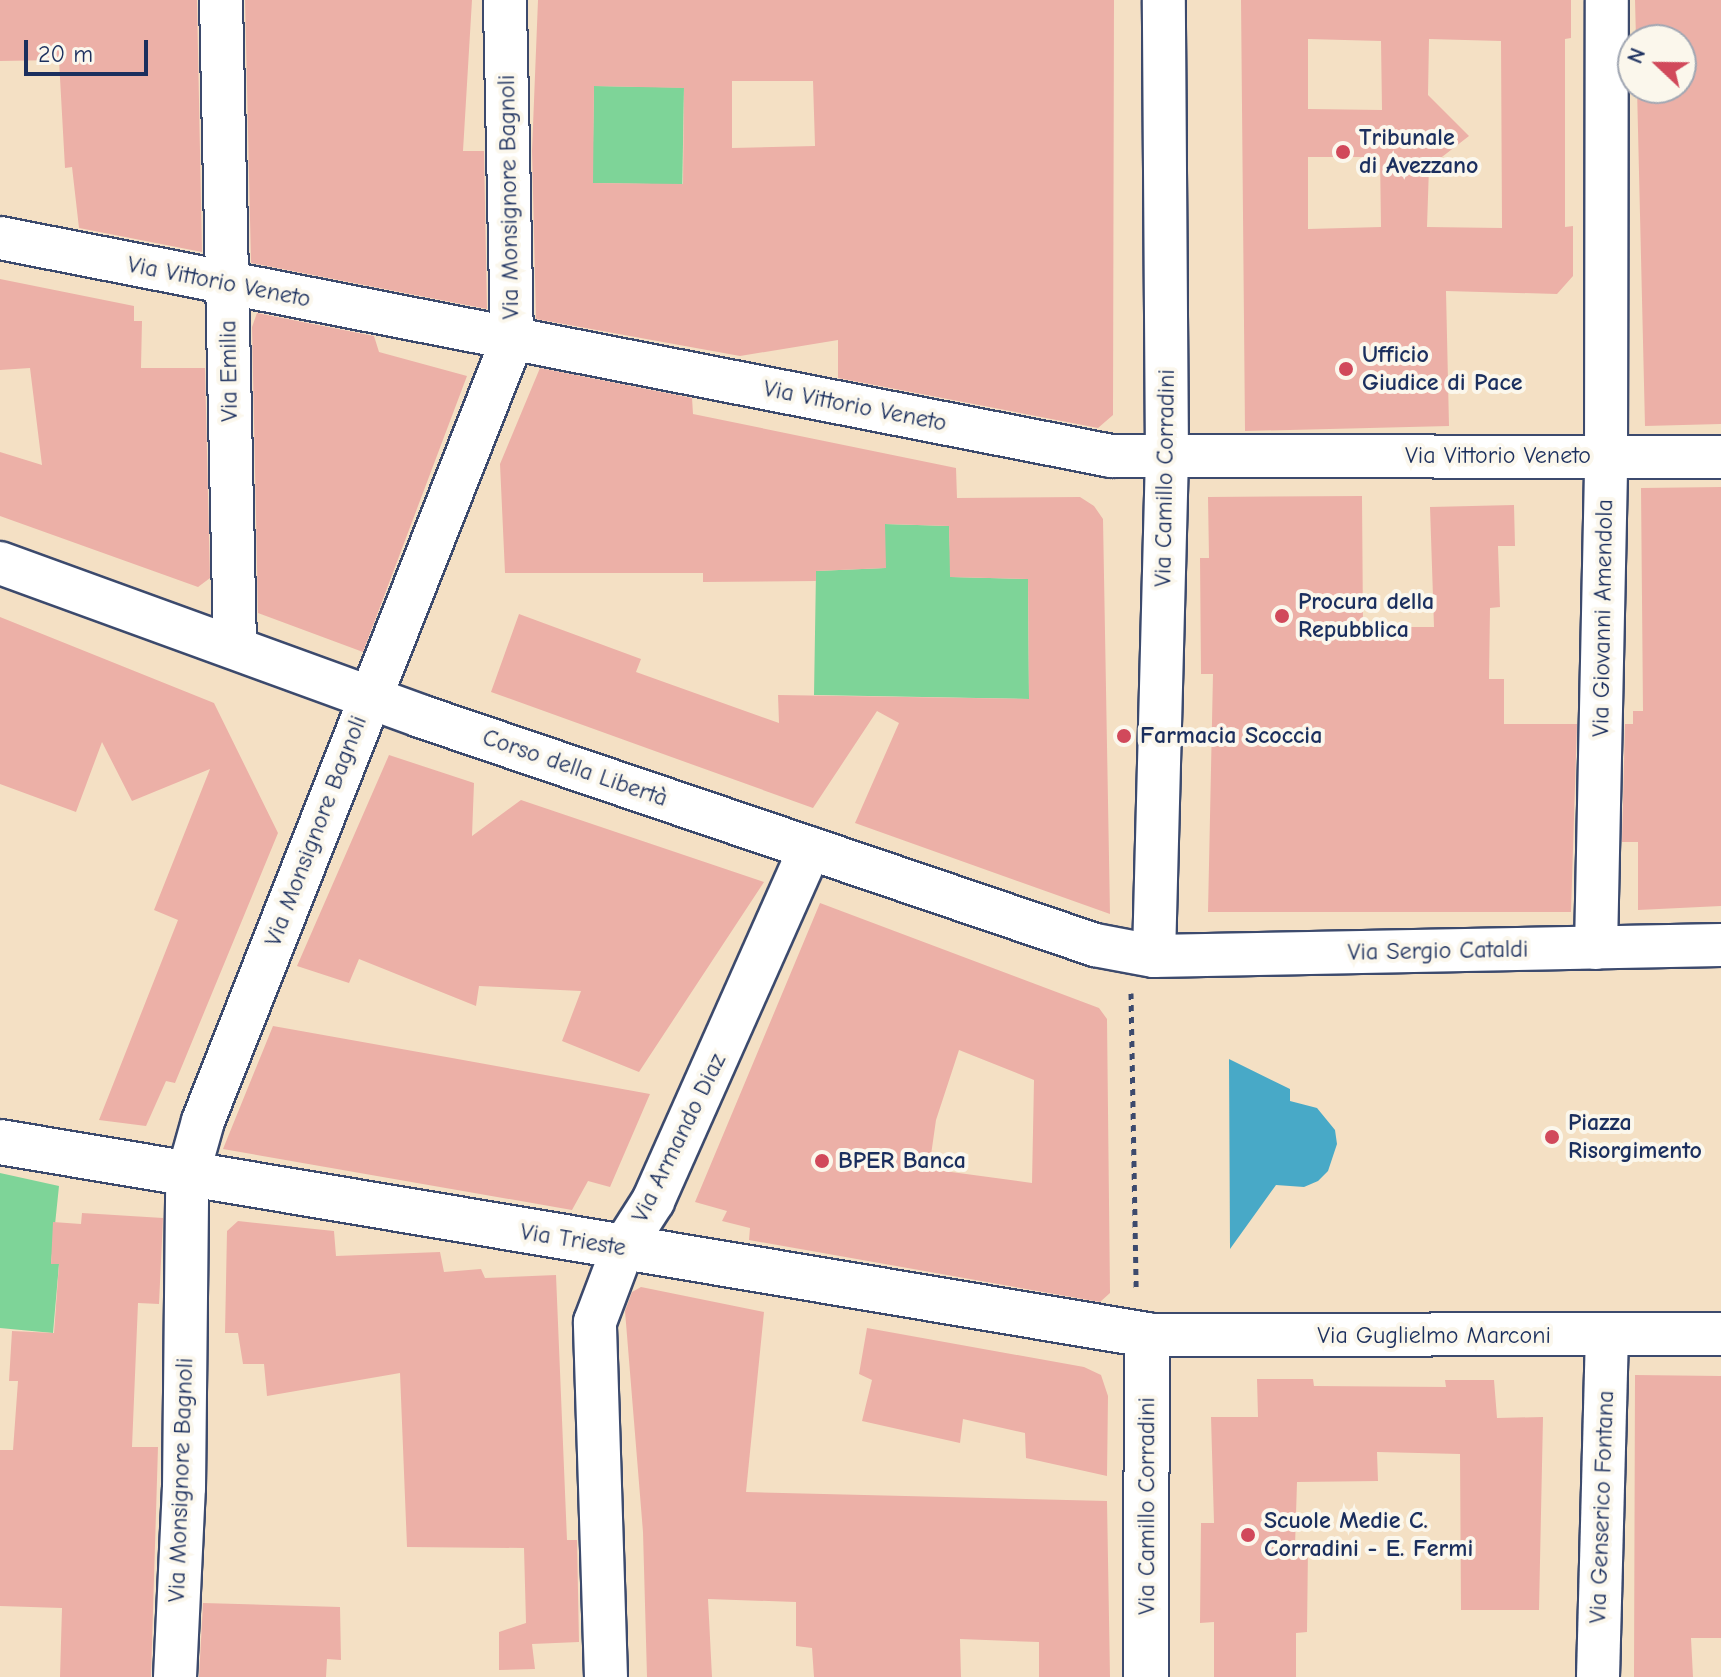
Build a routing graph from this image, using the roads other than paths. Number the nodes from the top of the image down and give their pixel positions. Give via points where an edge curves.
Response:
1 (221, 0) edge
2 (505, 0) edge
3 (1164, 0) edge
4 (1607, 0) edge
5 (0, 238) edge
6 (228, 285) junction
7 (512, 340) junction
8 (1606, 455) junction
9 (1167, 456) junction
10 (1721, 457) edge
11 (0, 563) edge
12 (235, 647) junction
13 (368, 697) junction
14 (810, 848) junction
15 (1721, 945) edge
16 (1596, 948) junction
17 (1142, 968) junction
18 (0, 1142) edge
19 (187, 1178) junction
20 (623, 1248) junction
21 (1721, 1334) edge
22 (1147, 1335) junction
23 (1607, 1336) junction
24 (175, 1677) edge
25 (606, 1677) edge
26 (1146, 1677) edge
27 (1598, 1677) edge

1 - 6 street, Via Emilia
2 - 7 street, Via Monsignore Bagnoli
3 - 9 street, Via Camillo Corradini
4 - 8 street, Via Giovanni Amendola
5 - 6 street, Via Vittorio Veneto
6 - 7 street, Via Vittorio Veneto
6 - 12 street, Via Emilia
7 - 9 street, Via Vittorio Veneto via 1111,456
7 - 13 street, Via Monsignore Bagnoli
8 - 9 street, Via Vittorio Veneto
8 - 10 street, Via Vittorio Veneto
8 - 16 street, Via Giovanni Amendola
9 - 17 street, Via Camillo Corradini
11 - 12 street, Corso della Libertà
12 - 13 street, Corso della Libertà
13 - 14 street, Corso della Libertà
13 - 19 street, Via Monsignore Bagnoli via 203,1121
14 - 17 street, Corso della Libertà via 1095,945
14 - 20 street, Via Armando Diaz via 653,1201
15 - 16 street, Via Sergio Cataldi
16 - 17 street, Via Sergio Cataldi
18 - 19 street, Via Trieste
19 - 20 street, Via Trieste
19 - 24 street, Via Monsignore Bagnoli via 184,1488
20 - 22 street, Via Trieste
20 - 25 street, Via Armando Diaz via 595,1322
21 - 23 street, Via Guglielmo Marconi
22 - 23 street, Via Guglielmo Marconi
22 - 26 street, Via Camillo Corradini
23 - 27 street, Via Genserico Fontana

